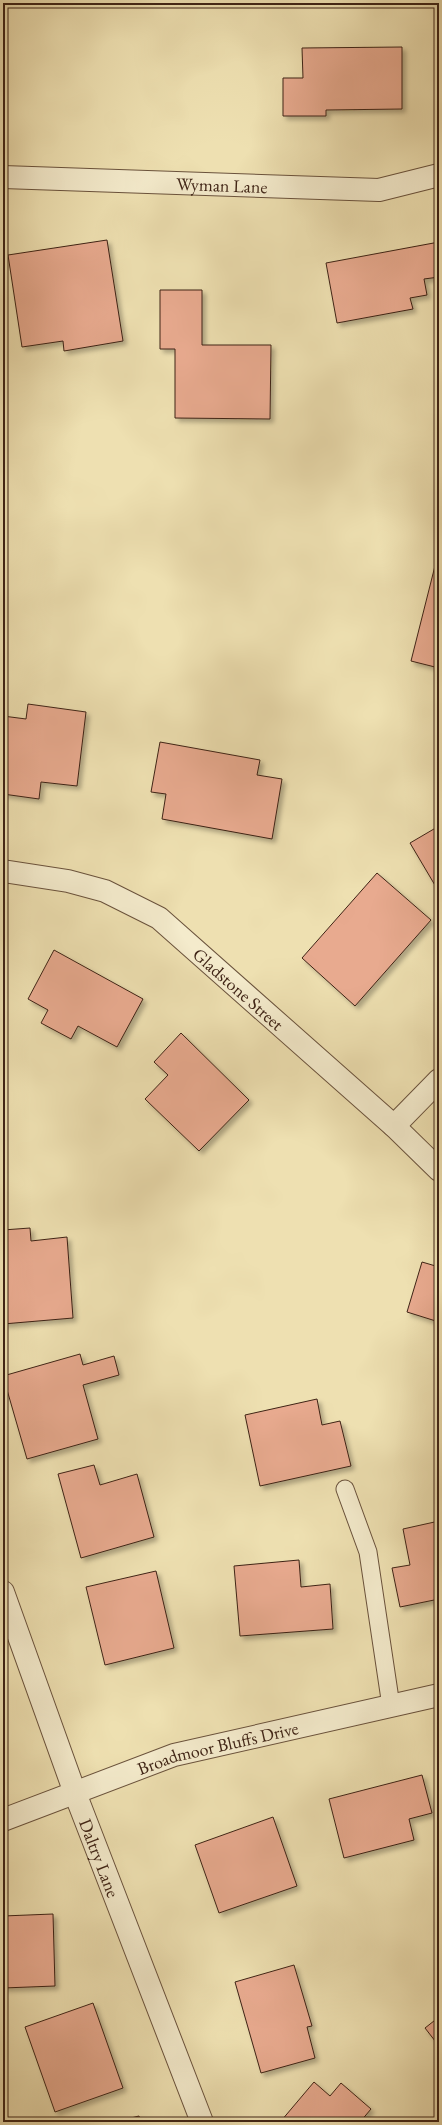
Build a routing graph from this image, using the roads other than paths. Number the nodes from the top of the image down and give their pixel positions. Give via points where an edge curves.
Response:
1 (439, 176) edge
2 (3, 177) edge
3 (3, 872) edge
4 (439, 1080) edge
5 (394, 1126) junction
6 (439, 1170) edge
7 (345, 1490) dead end
8 (3, 1592) edge
9 (439, 1695) edge
10 (390, 1706) junction
11 (75, 1793) junction
12 (3, 1820) edge
13 (202, 2122) edge

1 - 2 street, Wyman Lane via 379,190
3 - 5 street, Gladstone Street via 68,881 105,891 159,918
4 - 5 street
5 - 6 street, Gladstone Street
7 - 10 lane via 368,1552
8 - 11 street, Daltry Lane
9 - 10 street, Broadmoor Bluffs Drive
10 - 11 street, Broadmoor Bluffs Drive via 174,1755
11 - 12 street, Broadmoor Bluffs Drive
11 - 13 street, Daltry Lane

